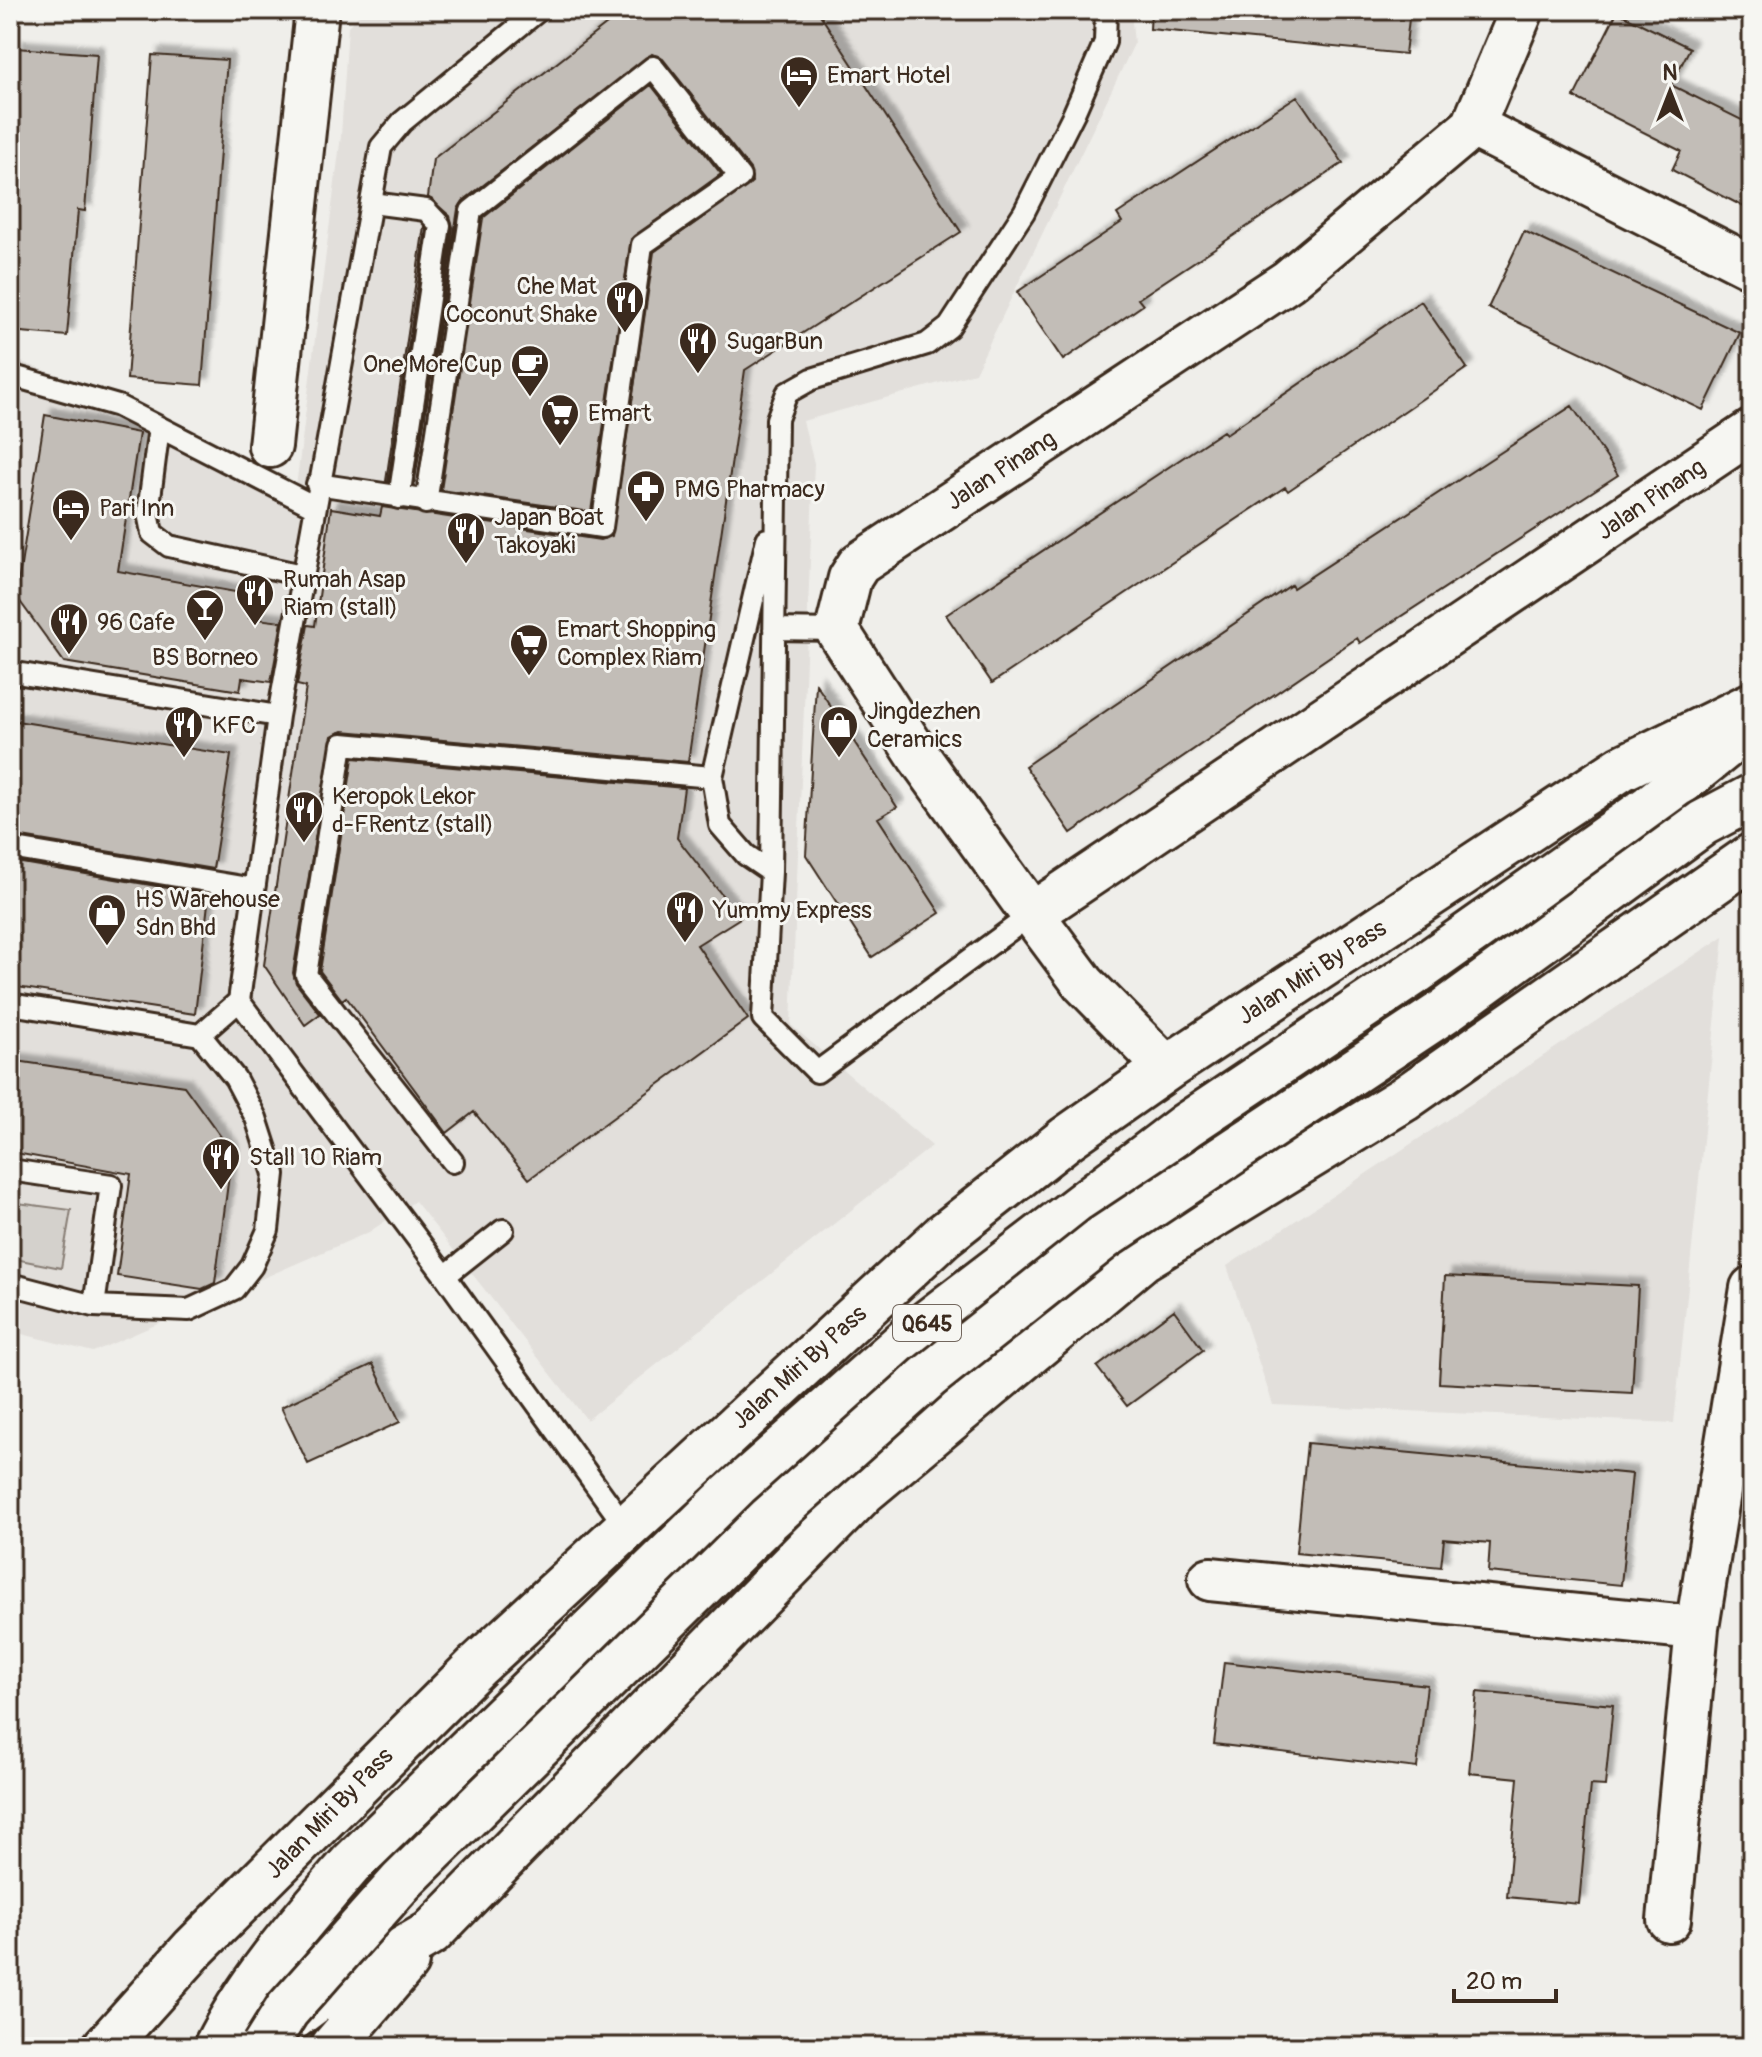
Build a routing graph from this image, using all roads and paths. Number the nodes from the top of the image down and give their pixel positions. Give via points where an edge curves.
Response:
1 (317, 10) edge
2 (539, 10) edge
3 (1106, 10) edge
4 (1522, 10) edge
5 (1473, 126) junction
6 (372, 203) junction
7 (1752, 267) edge
8 (11, 382) edge
9 (159, 427) junction
10 (1752, 431) edge
11 (270, 446) dead end
12 (317, 484) junction
13 (777, 497) junction
14 (399, 498) junction
15 (426, 503) junction
16 (313, 506) junction
17 (302, 575) junction
18 (774, 629) junction
19 (837, 630) junction
20 (10, 672) edge
21 (1752, 705) edge
22 (278, 716) junction
23 (1752, 725) edge
24 (712, 777) junction
25 (1752, 797) edge
26 (10, 848) edge
27 (1752, 856) edge
28 (771, 872) junction
29 (254, 889) junction
30 (1032, 914) junction
31 (239, 1001) junction
32 (10, 1004) edge
33 (200, 1035) junction
34 (1167, 1068) junction
35 (453, 1162) dead end
36 (10, 1170) edge
37 (503, 1230) dead end
38 (445, 1276) junction
39 (10, 1284) edge
40 (1752, 1288) edge
41 (94, 1306) junction
42 (625, 1526) junction
43 (1210, 1579) dead end
44 (1697, 1628) junction
45 (1669, 1920) dead end
46 (431, 1933) junction
47 (105, 2047) edge
48 (216, 2047) edge
49 (255, 2047) edge
50 (264, 2047) edge
51 (333, 2047) edge

1 - 11 street
2 - 6 lane via 402,122 381,147
3 - 13 lane via 1105,42 1074,113 1024,212 949,327 927,344 812,379 787,393 777,419
4 - 5 street, Jalan Pinang
5 - 7 street
5 - 19 street, Jalan Pinang via 1288,281 859,564 850,578
6 - 12 lane
6 - 14 lane via 426,210 440,225
8 - 9 lane via 118,406
9 - 16 lane
9 - 17 lane via 148,513 152,533 169,546
10 - 30 street, Jalan Pinang
12 - 14 lane
12 - 16 lane
13 - 18 lane
13 - 24 lane
14 - 15 lane
15 - 15 lane via 471,211 653,67 740,177 642,245 602,527
16 - 17 lane
17 - 22 lane
18 - 19 lane
18 - 28 lane
19 - 30 street via 919,757
20 - 22 lane
21 - 34 main road, Jalan Miri By Pass / Q645 via 1622,768
22 - 29 lane
23 - 48 main road, Q645 via 1650,807 1185,1126 918,1330 727,1498 351,1864 298,1924
24 - 28 lane via 720,825 746,855
24 - 35 lane via 342,744 306,975
25 - 50 main road, Q645, bridge via 1703,823 1445,1011 1103,1238 928,1377 769,1519 401,1882 287,2010
26 - 29 lane
27 - 46 main road via 1404,1099 1142,1259 864,1491
28 - 30 lane via 763,1018 817,1072
29 - 31 lane
30 - 34 street via 1084,984
31 - 33 lane
31 - 38 lane
32 - 33 lane
33 - 41 lane via 235,1078 256,1118 274,1174 268,1230 252,1266 234,1289 189,1310
34 - 42 main road, Jalan Miri By Pass / Q645 via 944,1235
36 - 41 lane via 111,1185
37 - 38 lane
38 - 42 lane
39 - 41 lane
40 - 44 street
42 - 47 main road, Jalan Miri By Pass / Q645 via 392,1749 194,1948
43 - 44 street
44 - 45 street
46 - 49 main road via 315,2001
46 - 51 main road

